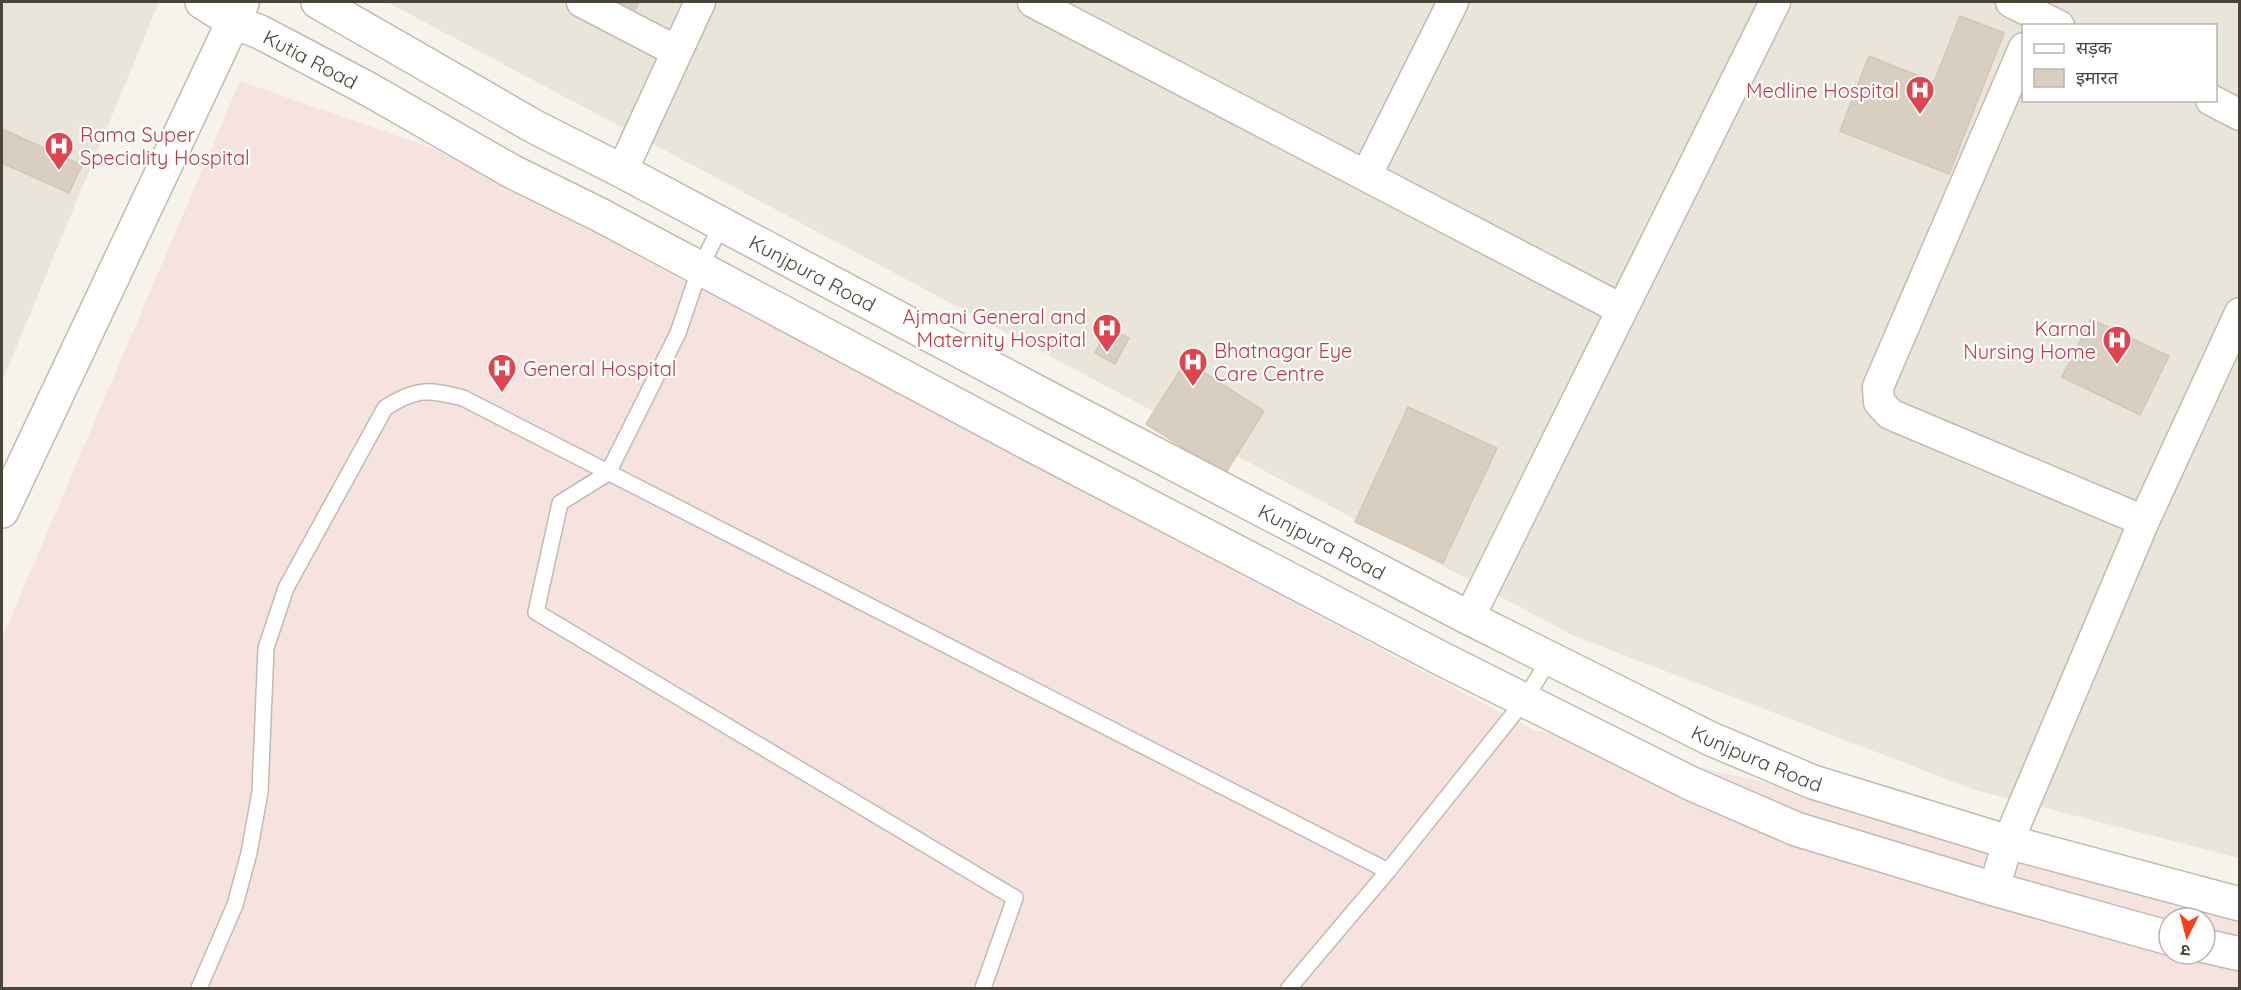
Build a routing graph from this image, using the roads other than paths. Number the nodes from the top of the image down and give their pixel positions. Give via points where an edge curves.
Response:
1 (202, 2) edge
2 (318, 2) edge
3 (582, 2) edge
4 (700, 2) edge
5 (1033, 2) edge
6 (1453, 2) edge
7 (1775, 2) edge
8 (2011, 2) edge
9 (1069, 10) edge
10 (239, 12) edge
11 (2043, 22) edge
12 (676, 51) junction
13 (2022, 53) edge
14 (2215, 102) edge
15 (2240, 115) edge
16 (622, 171) junction
17 (1366, 176) junction
18 (722, 225) junction
19 (700, 268) junction
20 (1621, 309) junction
21 (2240, 313) edge
22 (608, 472) junction
23 (2, 511) edge
24 (2144, 521) junction
25 (1469, 618) junction
26 (1550, 658) junction
27 (1524, 701) junction
28 (2008, 842) junction
29 (1388, 871) junction
30 (1994, 889) junction
31 (2240, 904) edge
32 (2157, 935) edge
33 (2217, 949) edge
34 (2240, 954) edge
35 (199, 988) edge
36 (983, 988) edge
37 (1289, 988) edge

1 - 10 street, Kutia Road
2 - 16 street, Kunjpura Road via 535,128
3 - 12 street
4 - 12 street
5 - 9 street
6 - 17 street
7 - 20 street
8 - 11 street
9 - 17 street
10 - 19 street, Kutia Road via 260,32 512,171
10 - 23 street
12 - 16 street
13 - 24 street via 1878,387 1879,402 1890,414
14 - 15 street
16 - 18 street, Kunjpura Road
17 - 20 street
18 - 19 lane
18 - 25 street, Kunjpura Road
19 - 22 lane via 678,333
19 - 27 street
20 - 25 street
21 - 24 street
22 - 29 lane
22 - 35 lane via 463,398 436,391 407,394 386,408 286,588 266,648 260,792 249,853 235,904
22 - 36 lane via 560,503 536,612 1014,898
24 - 28 street
25 - 26 street, Kunjpura Road
26 - 27 lane
26 - 28 street, Kunjpura Road via 1711,739 1813,782
27 - 29 lane
27 - 30 street via 1690,783 1796,829
28 - 30 street
28 - 31 street, Kunjpura Road
29 - 37 lane
30 - 32 street
33 - 34 street

